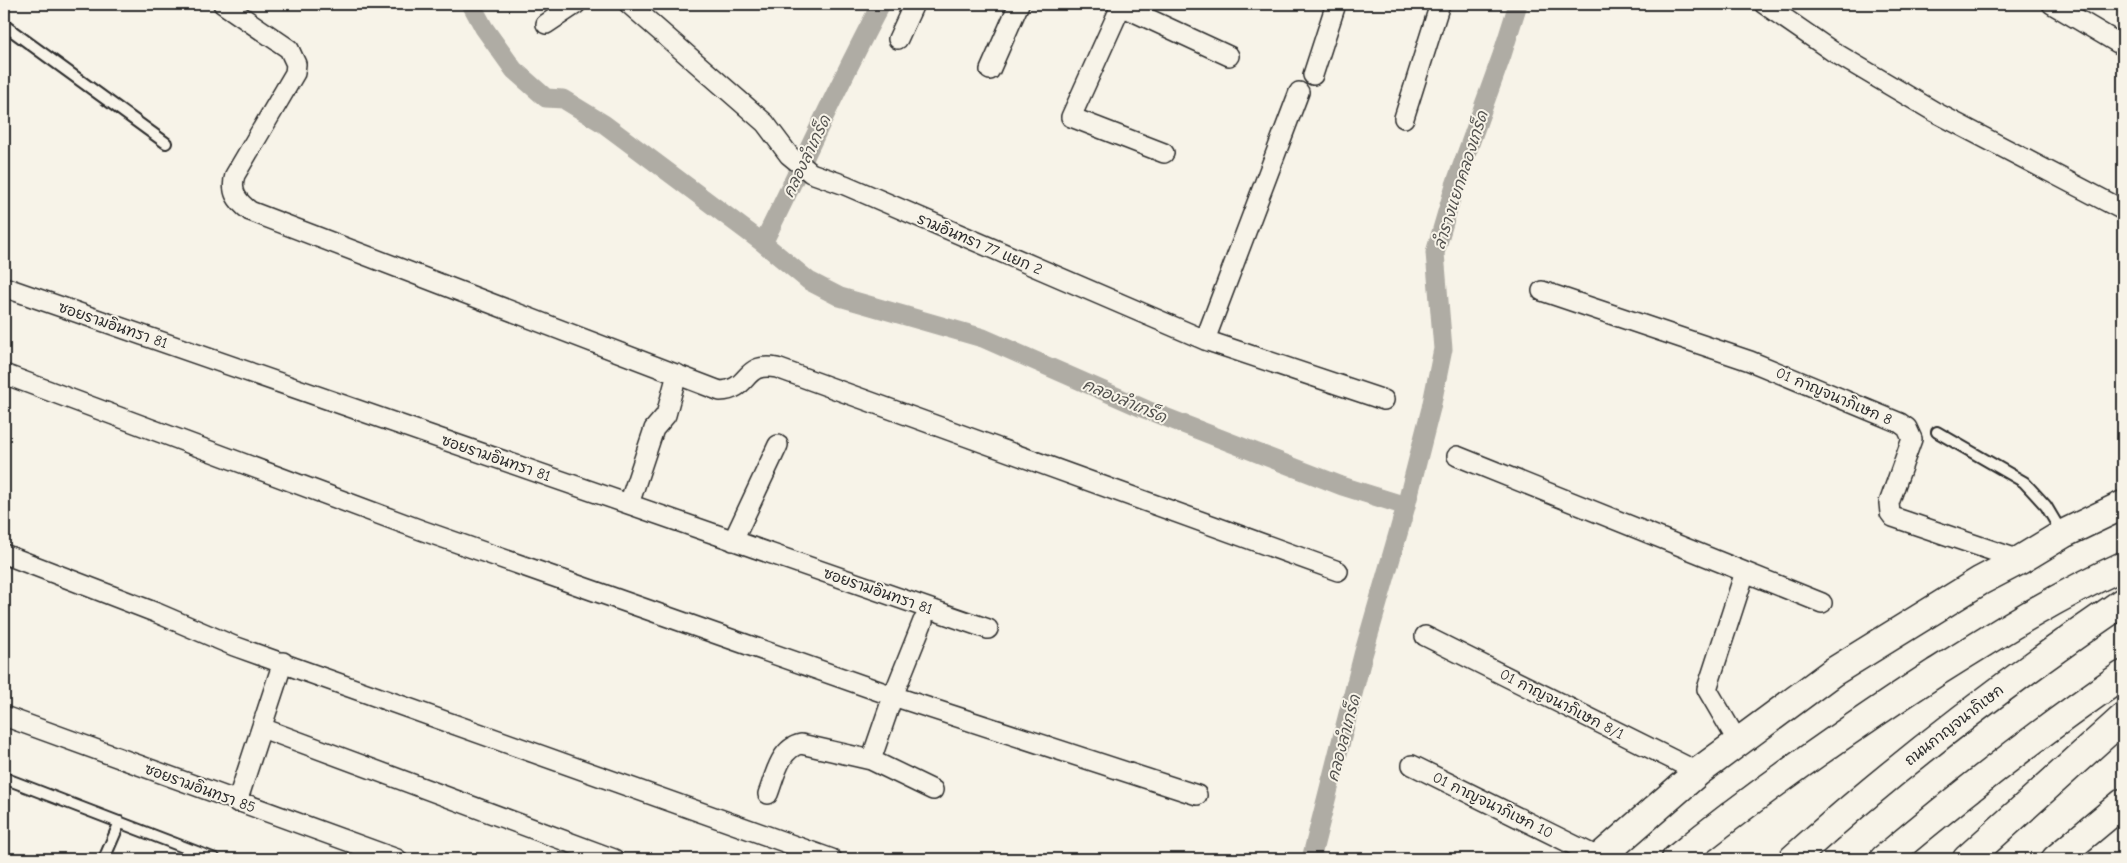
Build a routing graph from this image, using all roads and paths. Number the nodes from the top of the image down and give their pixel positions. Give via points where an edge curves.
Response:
1 (223, 4) edge
2 (576, 4) edge
3 (629, 4) edge
4 (914, 4) edge
5 (1019, 4) edge
6 (1336, 4) edge
7 (1440, 4) edge
8 (1764, 4) edge
9 (2052, 4) edge
10 (1121, 5) edge
11 (546, 24) dead end
12 (4, 25) edge
13 (898, 39) dead end
14 (2123, 46) edge
15 (1229, 56) dead end
16 (990, 70) dead end
17 (1314, 75) dead end
18 (1299, 92) dead end
19 (1404, 118) dead end
20 (166, 143) dead end
21 (1164, 153) dead end
22 (2123, 210) edge
23 (4, 287) edge
24 (1542, 291) dead end
25 (1205, 340) junction
26 (4, 374) edge
27 (677, 374) junction
28 (1384, 400) dead end
29 (1937, 432) dead end
30 (778, 445) dead end
31 (1457, 456) dead end
32 (629, 504) junction
33 (2123, 505) edge
34 (2063, 534) junction
35 (733, 541) junction
36 (4, 554) edge
37 (2020, 560) junction
38 (2123, 566) edge
39 (1338, 571) dead end
40 (1745, 572) junction
41 (1822, 602) dead end
42 (2123, 602) edge
43 (923, 622) dead end
44 (988, 629) dead end
45 (1425, 636) dead end
46 (283, 662) junction
47 (2123, 675) edge
48 (893, 696) junction
49 (4, 716) edge
50 (2123, 718) edge
51 (262, 728) junction
52 (1738, 742) junction
53 (872, 760) junction
54 (1412, 765) dead end
55 (1698, 772) junction
56 (4, 778) edge
57 (934, 790) dead end
58 (768, 794) dead end
59 (1197, 795) dead end
60 (237, 802) junction
61 (2120, 811) edge
62 (120, 822) junction
63 (104, 859) edge
64 (215, 859) edge
65 (397, 859) edge
66 (614, 859) edge
67 (832, 859) edge
68 (1599, 859) edge
69 (1676, 859) edge
70 (1793, 859) edge
71 (1884, 859) edge
72 (1967, 859) edge
73 (2056, 859) edge

1 - 27 street via 289,49 296,64 294,73 235,175 234,193 244,207
2 - 11 street
3 - 25 street, รามอินทรา 77 แยก 2 via 765,123 789,155 811,173
4 - 13 street
5 - 16 street
6 - 17 street
7 - 19 street
8 - 22 street via 1832,51 1935,112
9 - 14 street
10 - 15 street
10 - 21 street via 1071,116
12 - 20 lane
18 - 25 street
23 - 32 street, ซอยรามอินทรา 81
24 - 37 street, 01 กาญจนาภิเษก 8 via 1750,361 1900,423 1907,428 1912,439 1889,503 1893,517
25 - 28 street, รามอินทรา 77 แยก 2
26 - 48 street via 421,530
27 - 32 street via 666,415 654,429
27 - 39 street via 720,391 730,391 754,369 764,366 776,368
29 - 34 lane via 2024,482 2046,506
30 - 35 street
31 - 40 street
32 - 35 street, ซอยรามอินทรา 81
33 - 34 main road
34 - 37 main road
35 - 44 street, ซอยรามอินทรา 81
36 - 46 street via 234,646
37 - 52 main road via 1980,581 1833,672
38 - 69 main road via 2022,618 1879,710 1729,816
40 - 41 street
40 - 52 street via 1707,689
42 - 70 main road, ถนนกาญจนาภิเษก via 1919,751
43 - 48 street
45 - 55 street, 01 กาญจนาภิเษก 8/1
46 - 51 street
46 - 67 street
47 - 71 main road via 2024,746
48 - 53 street
48 - 59 street
49 - 60 street, ซอยรามอินทรา 85
50 - 72 main road
51 - 60 street
51 - 66 street
52 - 55 main road
53 - 57 street
53 - 58 street via 816,746 794,745 785,753
54 - 68 street, 01 กาญจนาภิเษก 10
55 - 68 main road
56 - 62 lane
60 - 65 street, ซอยรามอินทรา 85
61 - 73 main road
62 - 63 lane
62 - 64 lane

